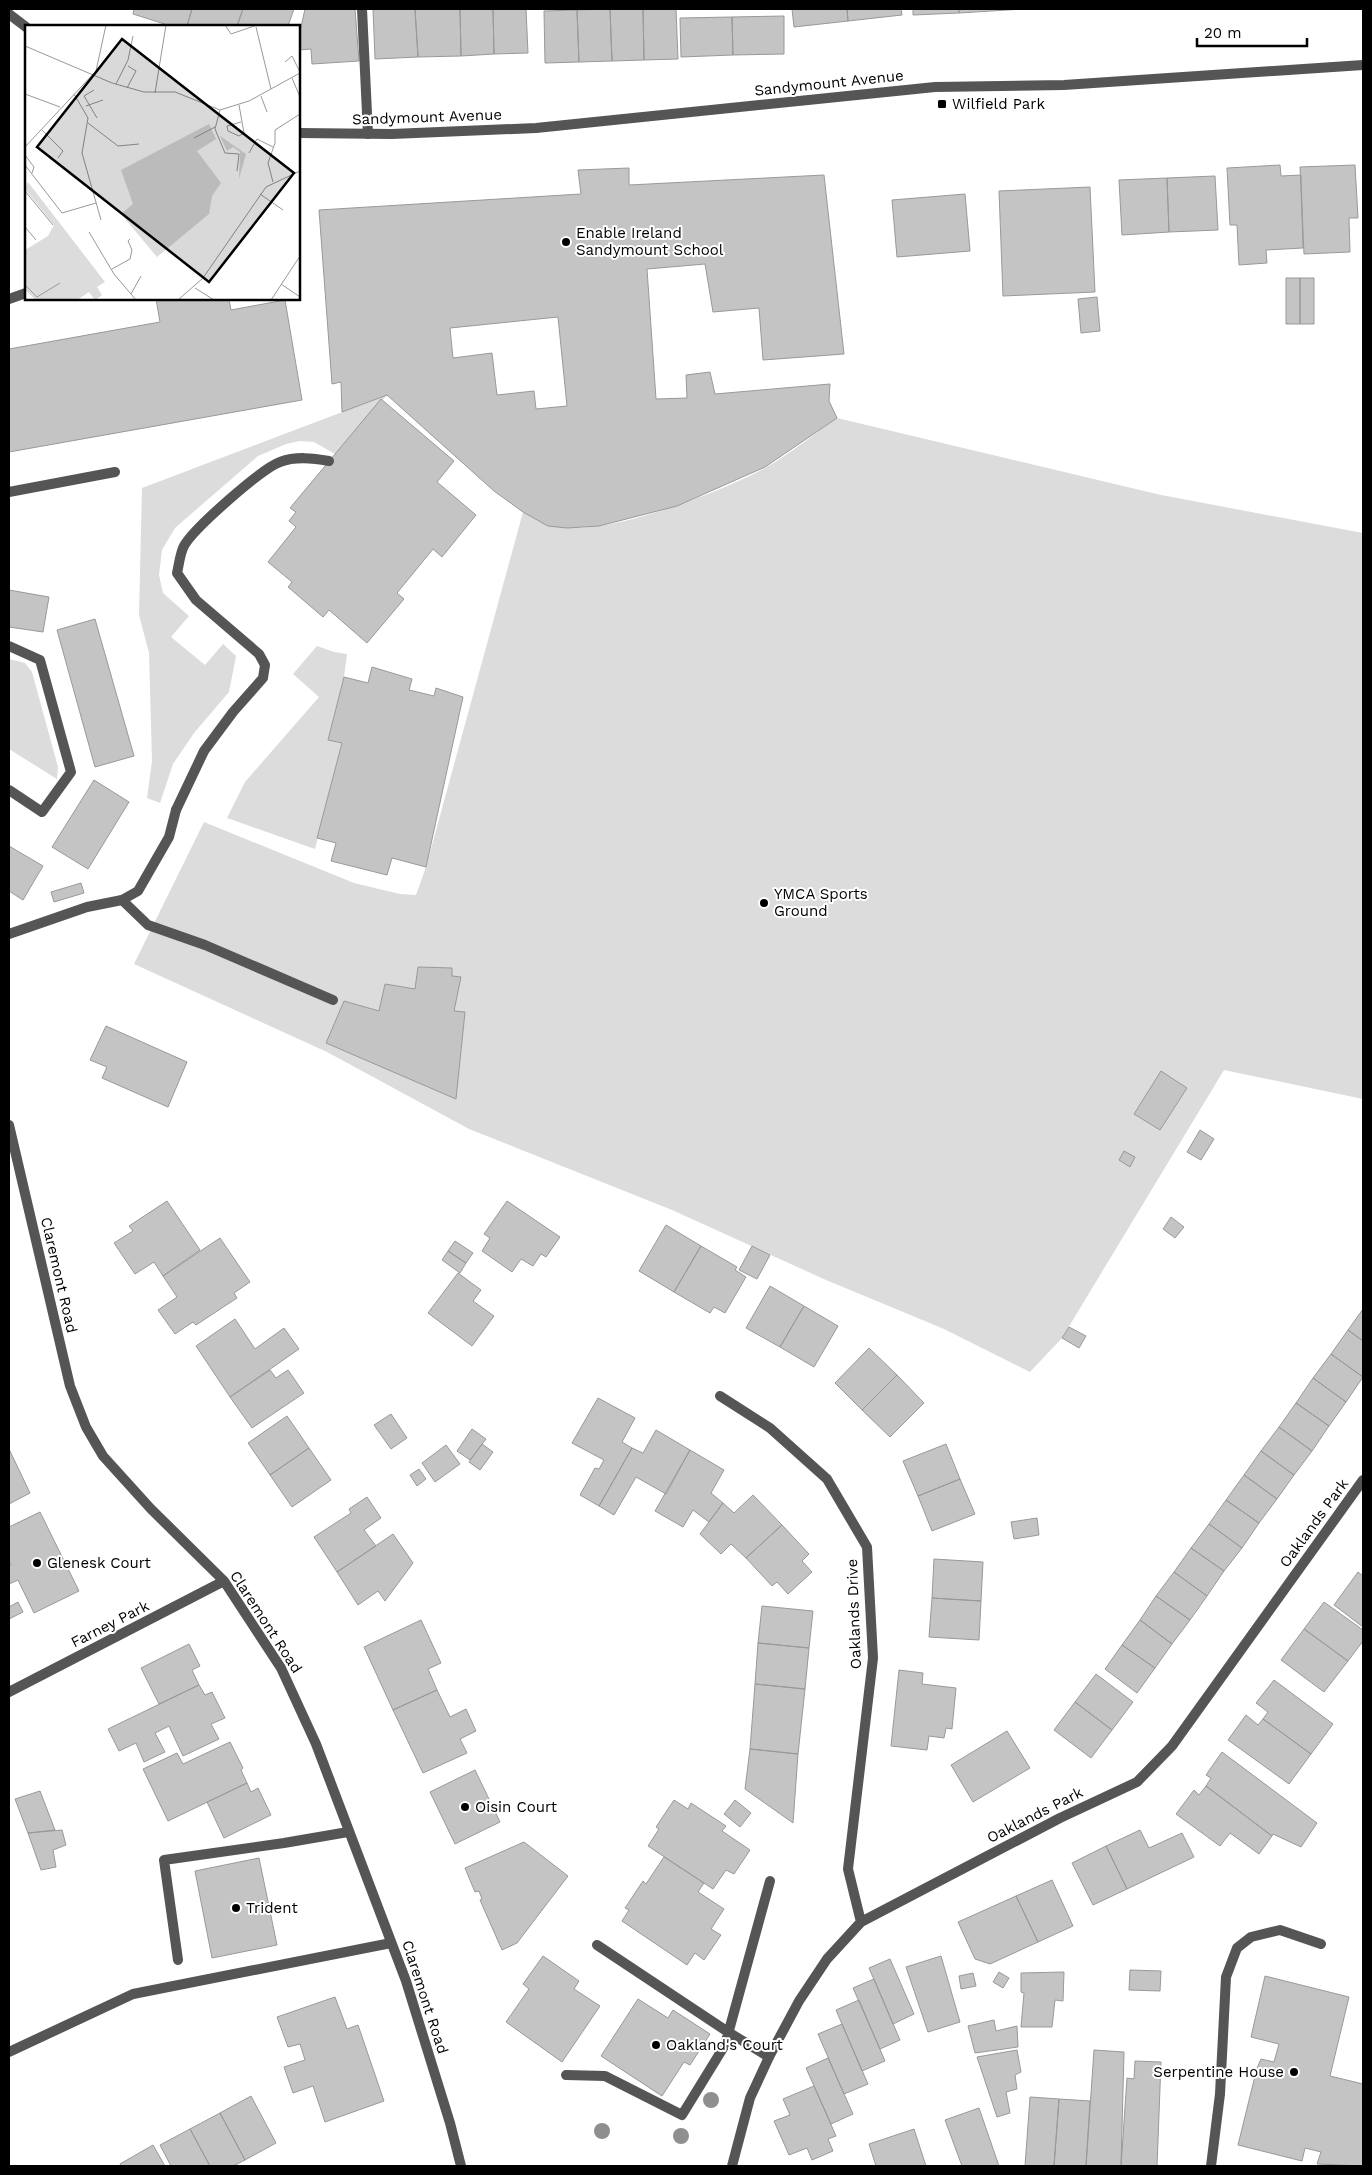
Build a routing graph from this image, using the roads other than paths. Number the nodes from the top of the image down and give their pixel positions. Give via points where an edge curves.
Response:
1 (362, 9) edge
2 (9, 14) edge
3 (25, 26) edge
4 (1363, 65) edge
5 (300, 133) edge
6 (368, 134) junction
7 (25, 293) edge
8 (9, 299) edge
9 (329, 460) dead end
10 (114, 472) dead end
11 (9, 492) edge
12 (9, 646) edge
13 (9, 790) edge
14 (122, 900) junction
15 (9, 934) edge
16 (333, 1000) dead end
17 (9, 1125) edge
18 (720, 1396) dead end
19 (1363, 1480) edge
20 (224, 1582) junction
21 (9, 1692) edge
22 (348, 1832) junction
23 (770, 1881) dead end
24 (861, 1922) junction
25 (391, 1943) junction
26 (1321, 1944) dead end
27 (597, 1945) dead end
28 (178, 1960) dead end
29 (728, 2032) junction
30 (9, 2052) edge
31 (770, 2057) junction
32 (566, 2075) dead end
33 (460, 2166) edge
34 (732, 2166) edge
35 (1211, 2166) edge

1 - 6 street
2 - 3 street
4 - 6 street, Sandymount Avenue via 1064,85 935,87 536,128
5 - 6 street, Sandymount Avenue
7 - 8 street
9 - 14 street via 305,457 279,462 203,524 184,546 177,572 196,600 260,654 265,665 263,678 204,751 176,810 169,837 138,891
10 - 11 street
12 - 13 street via 40,660 71,772 42,812
14 - 15 street via 88,907
14 - 16 street via 148,925 205,945
17 - 20 street, Claremont Road via 68,1377 86,1428 103,1456
18 - 24 street, Oaklands Drive via 770,1428 827,1479 867,1547 873,1658 848,1869
19 - 24 street, Oaklands Park via 1172,1746 1137,1782 1060,1818
20 - 21 street, Farney Park
20 - 22 street, Claremont Road via 281,1668 316,1744
22 - 25 street, Claremont Road
22 - 28 street via 164,1860
23 - 29 street
24 - 31 street, Oaklands Park via 827,1959 799,2001
25 - 30 street via 133,1994
25 - 33 street, Claremont Road via 420,2028
26 - 35 street via 1280,1930 1251,1936 1237,1948 1226,1977 1220,2094
27 - 29 street
29 - 31 street
29 - 32 street via 724,2045 682,2115 605,2076
31 - 34 street, Oaklands Park via 750,2098

